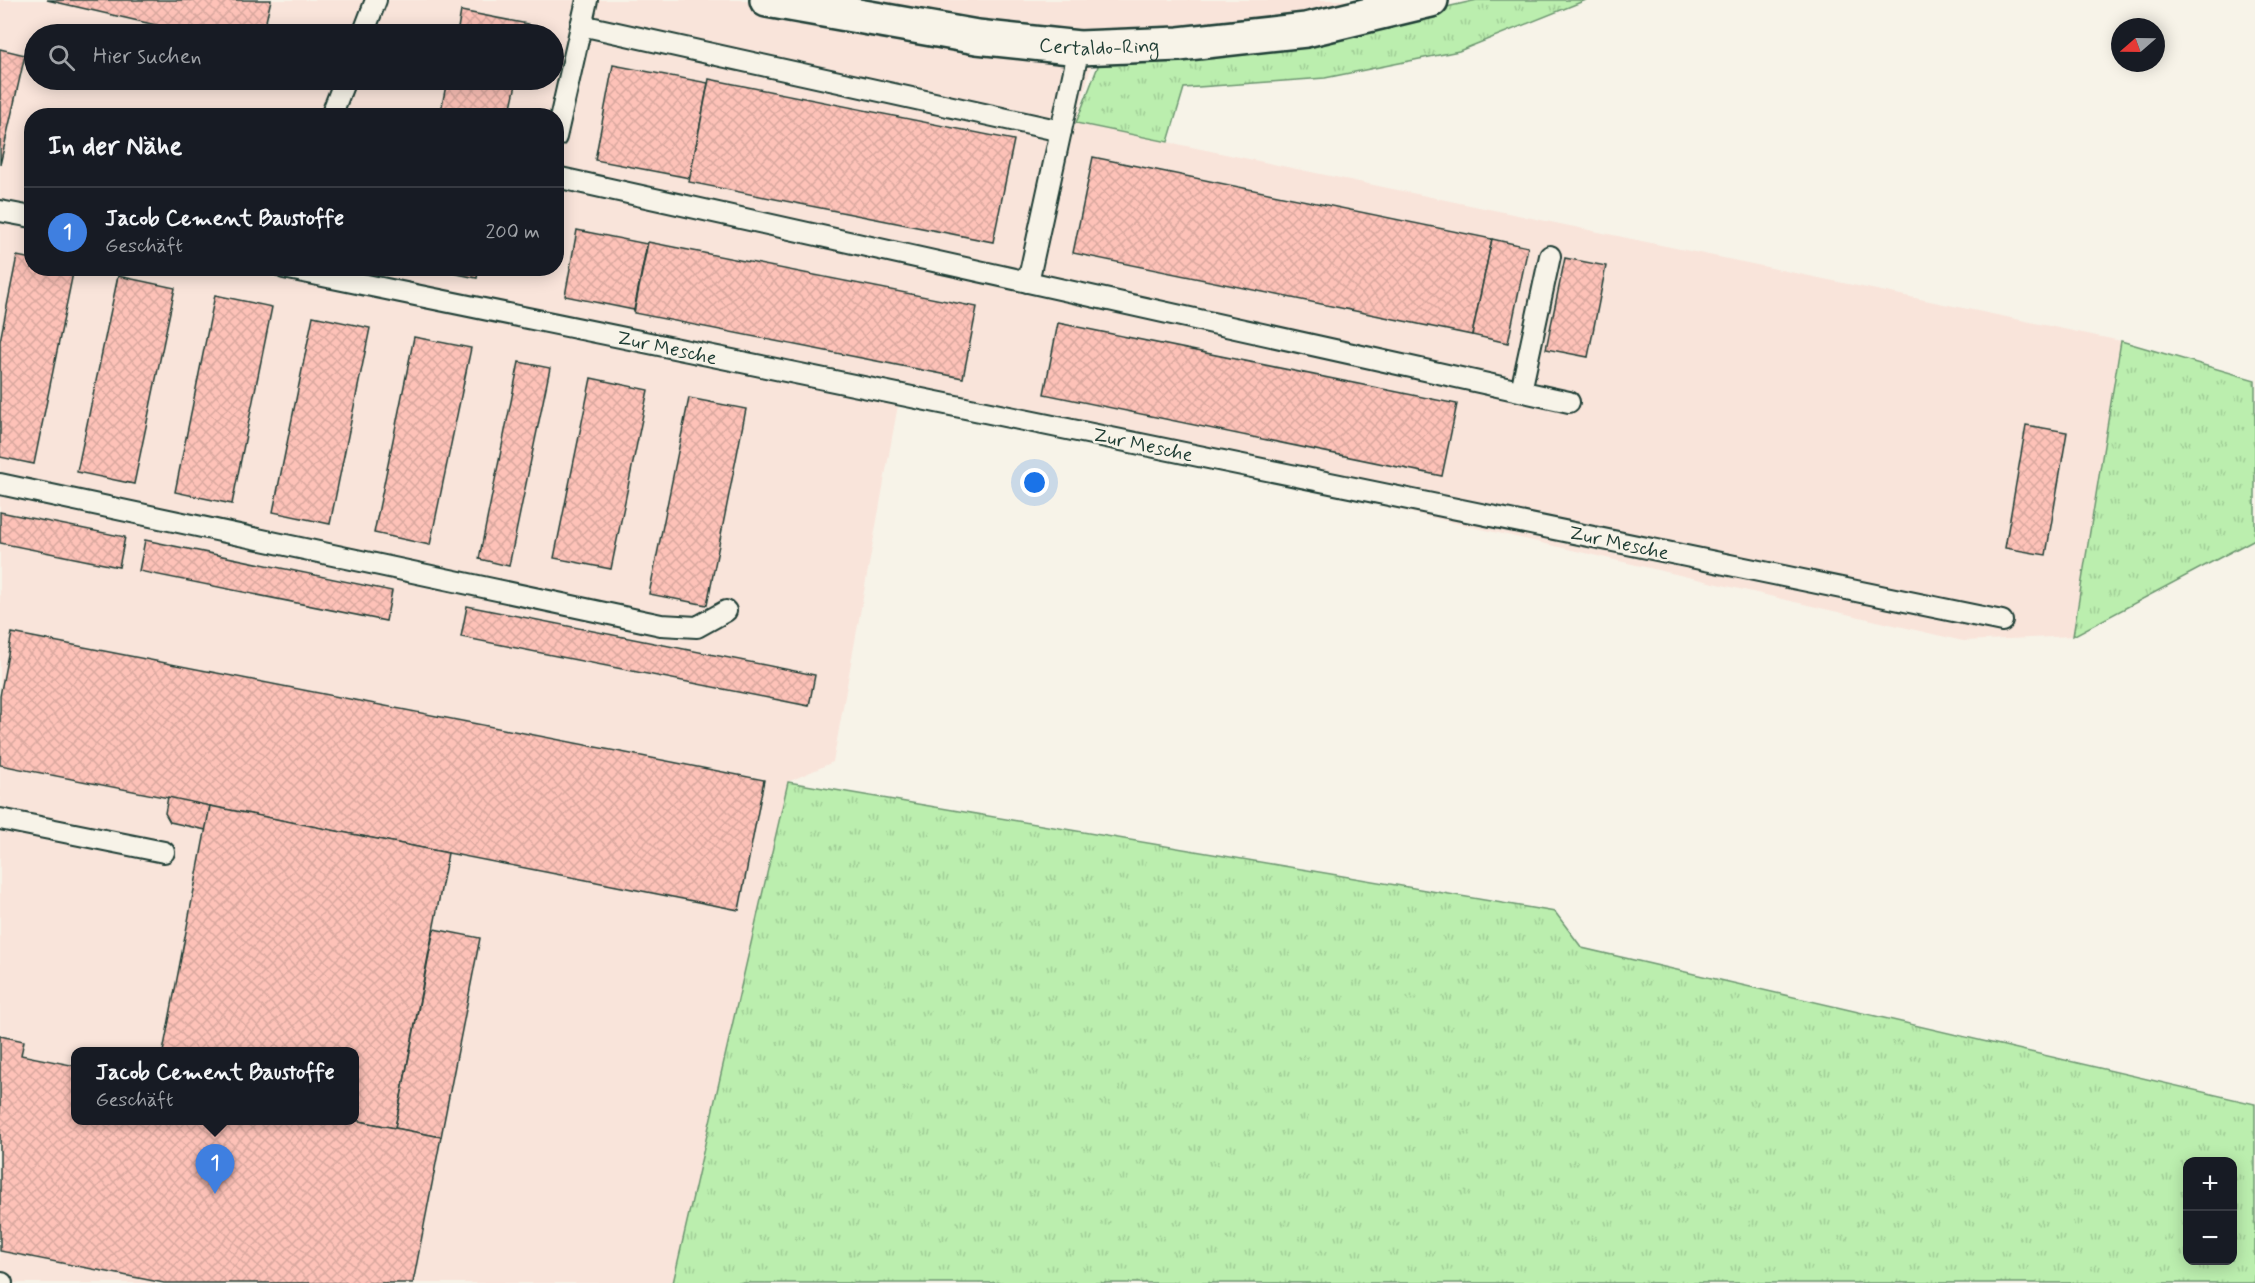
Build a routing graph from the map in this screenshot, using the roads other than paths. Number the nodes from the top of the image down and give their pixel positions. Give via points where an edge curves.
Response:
1 (376, 0) edge
2 (587, 0) edge
3 (767, 0) edge
4 (1431, 0) edge
5 (367, 24) edge
6 (581, 25) junction
7 (1079, 48) junction
8 (341, 90) edge
9 (334, 108) edge
10 (562, 108) edge
11 (1061, 131) junction
12 (564, 179) edge
13 (0, 211) edge
14 (24, 216) edge
15 (1550, 256) dead end
16 (323, 276) edge
17 (1028, 282) junction
18 (1521, 391) junction
19 (1569, 402) dead end
20 (0, 484) edge
21 (726, 611) dead end
22 (2002, 621) dead end
23 (0, 819) edge
24 (164, 852) dead end

1 - 5 lane
2 - 6 lane
3 - 7 main road, Certaldo-Ring via 977,37
4 - 7 main road, Certaldo-Ring via 1306,30 1179,44
6 - 10 lane
6 - 11 lane
7 - 11 lane
8 - 9 lane
11 - 17 lane
12 - 17 lane
13 - 14 lane
15 - 18 lane
16 - 22 lane, Zur Mesche
17 - 18 lane
18 - 19 lane
20 - 21 lane via 661,625 697,627
23 - 24 lane

